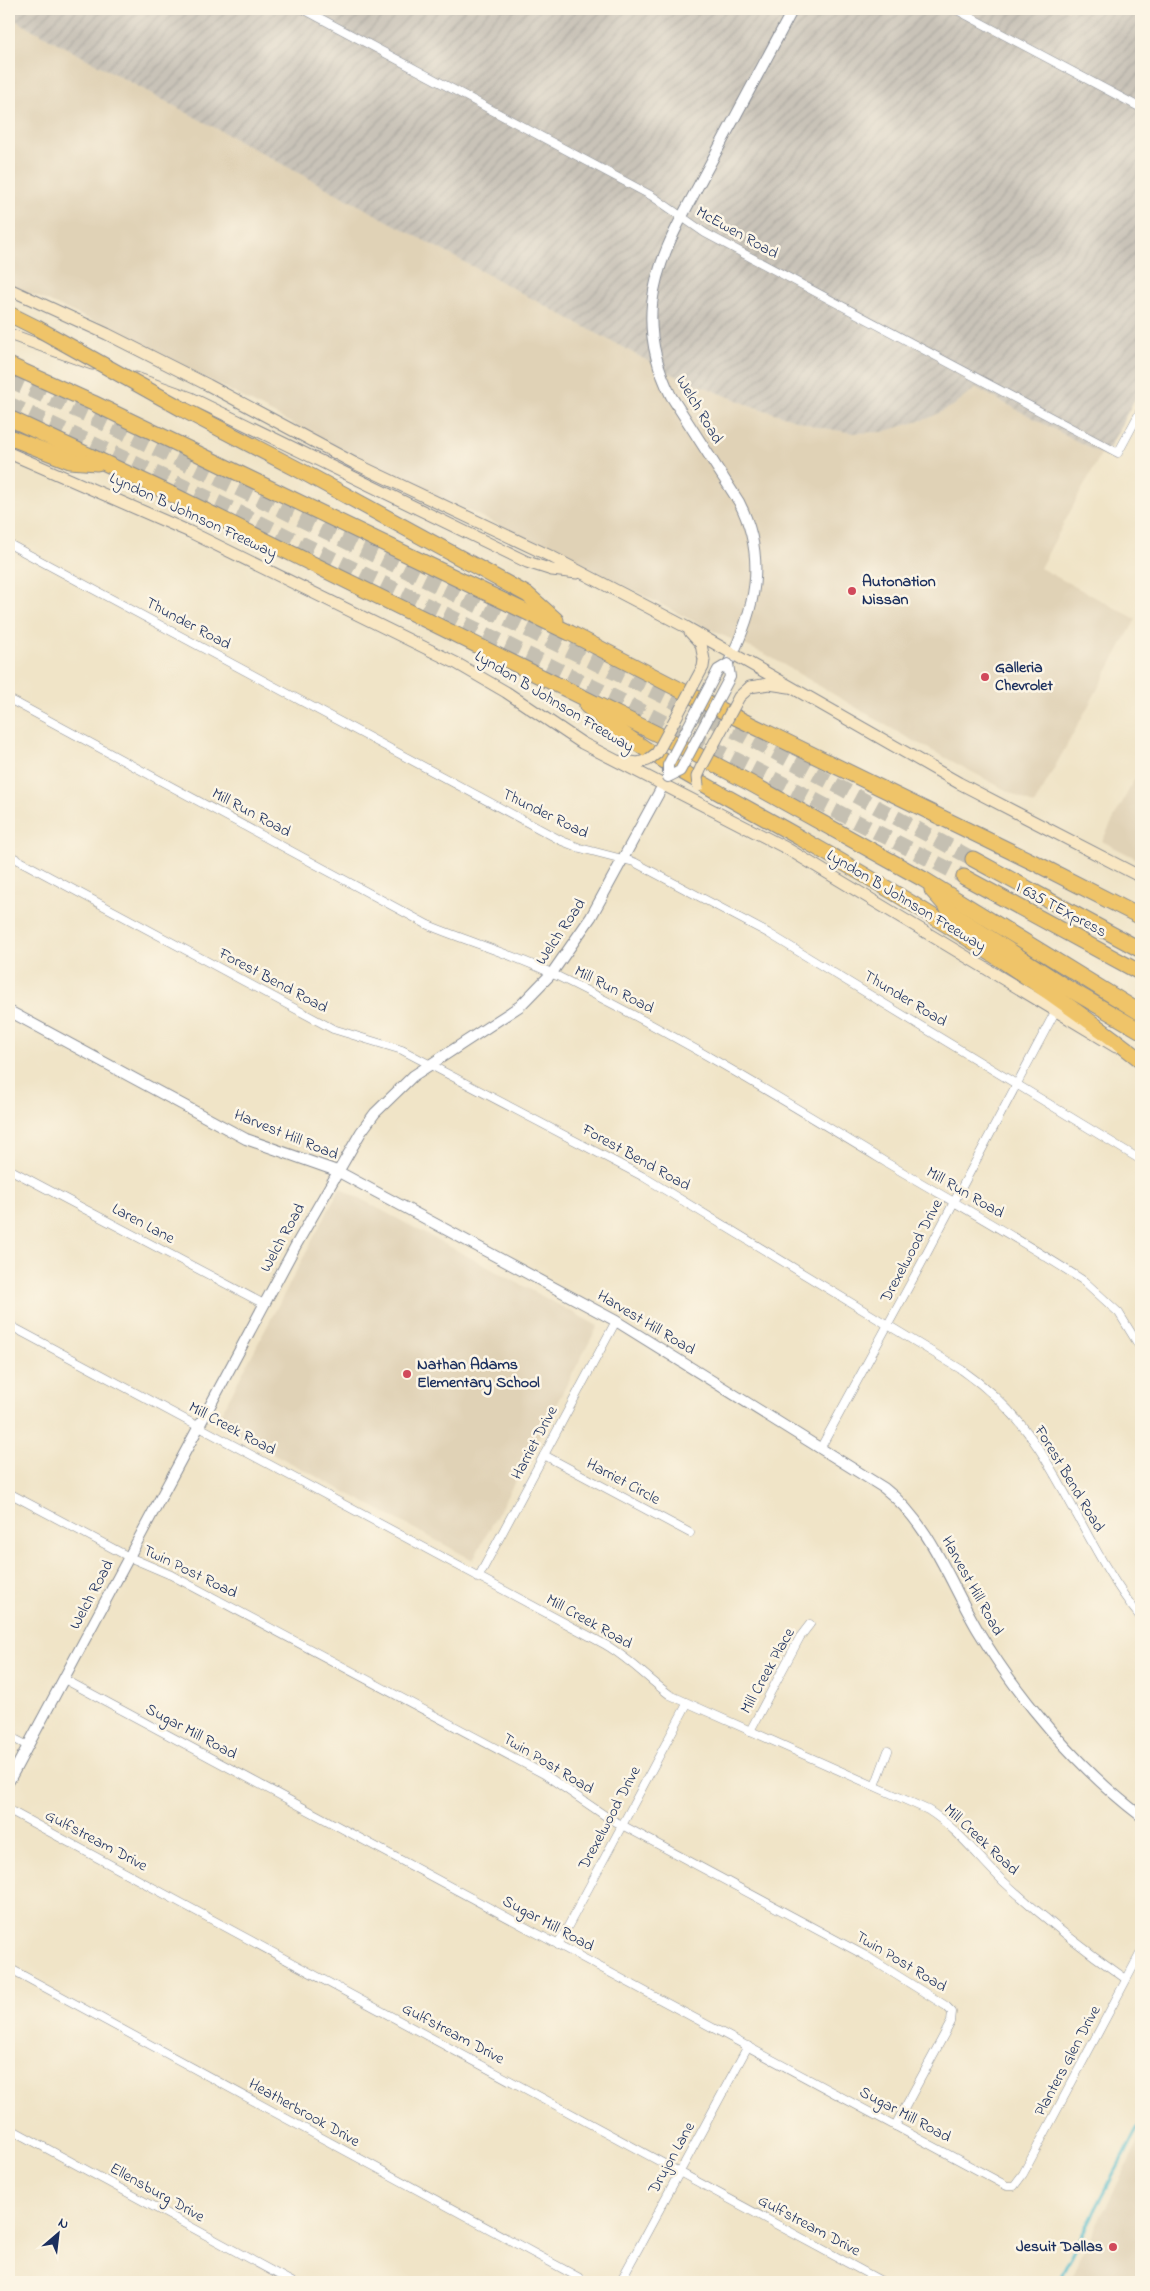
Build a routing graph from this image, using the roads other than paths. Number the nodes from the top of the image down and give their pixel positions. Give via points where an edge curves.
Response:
1 (303, 9) edge
2 (793, 9) edge
3 (955, 9) edge
4 (1141, 108) edge
5 (681, 218) junction
6 (9, 289) edge
7 (9, 314) edge
8 (9, 334) edge
9 (9, 365) edge
10 (1141, 410) edge
11 (9, 418) edge
12 (9, 437) edge
13 (9, 453) edge
14 (108, 464) junction
15 (9, 544) edge
16 (583, 574) junction
17 (686, 627) junction
18 (570, 633) junction
19 (734, 653) junction
20 (567, 689) junction
21 (800, 691) junction
22 (9, 699) edge
23 (606, 756) junction
24 (666, 781) junction
25 (704, 805) junction
26 (9, 855) edge
27 (973, 859) tunnel mouth
28 (623, 860) junction
29 (964, 877) tunnel mouth
30 (1141, 877) edge
31 (923, 879) junction
32 (1106, 899) junction
33 (1141, 910) edge
34 (1141, 917) edge
35 (1141, 950) edge
36 (552, 973) junction
37 (1141, 973) edge
38 (9, 1011) edge
39 (1055, 1012) junction
40 (1141, 1013) edge
41 (1141, 1032) edge
42 (1141, 1060) edge
43 (430, 1064) junction
44 (1016, 1083) junction
45 (1141, 1160) edge
46 (9, 1169) edge
47 (337, 1171) junction
48 (954, 1203) junction
49 (264, 1304) junction
50 (616, 1321) junction
51 (9, 1324) edge
52 (889, 1324) junction
53 (1141, 1349) edge
54 (199, 1427) junction
55 (820, 1449) junction
56 (544, 1455) junction
57 (9, 1493) edge
58 (690, 1533) dead end
59 (129, 1557) junction
60 (478, 1578) junction
61 (1141, 1618) edge
62 (810, 1624) dead end
63 (64, 1679) junction
64 (687, 1704) junction
65 (750, 1731) junction
66 (9, 1736) edge
67 (28, 1746) junction
68 (888, 1751) dead end
69 (9, 1781) edge
70 (875, 1786) junction
71 (9, 1810) edge
72 (1141, 1816) edge
73 (621, 1824) junction
74 (558, 1945) junction
75 (1141, 1952) edge
76 (9, 1968) edge
77 (1126, 1979) junction
78 (748, 2046) junction
79 (895, 2126) junction
80 (9, 2128) edge
81 (680, 2172) junction
82 (1018, 2182) joint
83 (292, 2282) edge
84 (587, 2282) edge
85 (620, 2282) edge
86 (883, 2282) edge

1 - 5 street, McEwen Road via 652,196
2 - 5 street, Welch Road
3 - 4 street
5 - 10 street, McEwen Road via 1118,454
5 - 19 street, Welch Road via 656,278 652,303 653,344 670,396 739,502 753,542 756,574 753,602
6 - 16 main road via 116,338 354,463
7 - 18 highway, bridge via 528,595
8 - 16 main road via 191,398 526,562
9 - 18 highway
11 - 14 highway, Lyndon B Johnson Freeway
12 - 14 highway via 70,461
13 - 23 main road, Lyndon B Johnson Freeway via 190,532 425,647 506,692
14 - 20 highway, Lyndon B Johnson Freeway
15 - 28 street, Thunder Road via 562,841
16 - 17 main road
17 - 19 main road
17 - 23 main road, bridge via 701,644 704,660 657,753 648,760 626,763
18 - 32 highway
19 - 21 main road
19 - 24 street, Welch Road, bridge via 728,664 718,670 668,765
20 - 31 highway, Lyndon B Johnson Freeway via 750,783
20 - 42 highway via 619,732 712,790 890,890 1089,1019
21 - 25 main road, bridge via 777,684 758,684 739,698 700,768 698,786
21 - 30 main road via 959,783
22 - 36 street, Mill Run Road via 428,925
23 - 24 main road, Lyndon B Johnson Freeway
24 - 25 main road, Lyndon B Johnson Freeway
24 - 28 street, Welch Road
25 - 39 main road, Lyndon B Johnson Freeway via 786,848
26 - 43 street, Forest Bend Road via 333,1029 388,1044
27 - 35 highway, I 635 TEXpress
28 - 36 street, Welch Road via 581,934
28 - 44 street, Thunder Road via 634,862 768,933
29 - 37 highway, I 635 TEXpress
31 - 40 highway, Lyndon B Johnson Freeway
31 - 41 highway via 954,915
32 - 33 highway
32 - 34 highway
36 - 43 street, Welch Road via 520,1006
36 - 48 street, Mill Run Road via 763,1088
38 - 47 street, Harvest Hill Road via 246,1139
39 - 42 main road, Lyndon B Johnson Freeway
39 - 44 street, Drexelwood Drive
43 - 47 street, Welch Road via 375,1113
43 - 52 street, Forest Bend Road via 682,1199
44 - 45 street, Thunder Road
44 - 48 street, Drexelwood Drive
46 - 49 street, Laren Lane
47 - 49 street, Welch Road
47 - 50 street, Harvest Hill Road
48 - 52 street, Drexelwood Drive
48 - 53 street, Mill Run Road via 1094,1288 1119,1313
49 - 54 street, Welch Road
50 - 55 street, Harvest Hill Road
50 - 56 street, Harriet Drive
51 - 54 street, Mill Creek Road
52 - 55 street, Drexelwood Drive
52 - 61 street, Forest Bend Road via 980,1383 1016,1420 1038,1448 1104,1567
54 - 59 street, Welch Road
54 - 60 street, Mill Creek Road
55 - 72 street, Harvest Hill Road via 884,1488 913,1514 979,1633 1018,1689 1068,1748
56 - 58 street, Harriet Circle
56 - 60 street, Harriet Drive
57 - 59 street, Twin Post Road
59 - 63 street, Welch Road
59 - 73 street, Twin Post Road via 171,1574 544,1774
60 - 64 street, Mill Creek Road via 626,1657 655,1685
62 - 65 street, Mill Creek Place
63 - 67 street, Welch Road
63 - 74 street, Sugar Mill Road
64 - 65 street, Mill Creek Road
64 - 73 street, Drexelwood Drive
65 - 70 street, Mill Creek Road
66 - 67 street
67 - 69 street, Welch Road
68 - 70 street
70 - 77 street, Mill Creek Road via 942,1819 1047,1919
71 - 81 street, Gulfstream Drive
73 - 74 street, Drexelwood Drive
73 - 79 street, Twin Post Road via 866,1956 952,2012 951,2022
74 - 78 street, Sugar Mill Road
75 - 77 street, Planters Glen Drive
76 - 84 street, Heatherbrook Drive
77 - 82 street, Planters Glen Drive
78 - 79 street, Sugar Mill Road
78 - 81 street, Drujon Lane
79 - 82 street, Sugar Mill Road via 1007,2186
80 - 83 street, Ellensburg Drive
81 - 85 street, Drujon Lane
81 - 86 street, Gulfstream Drive

